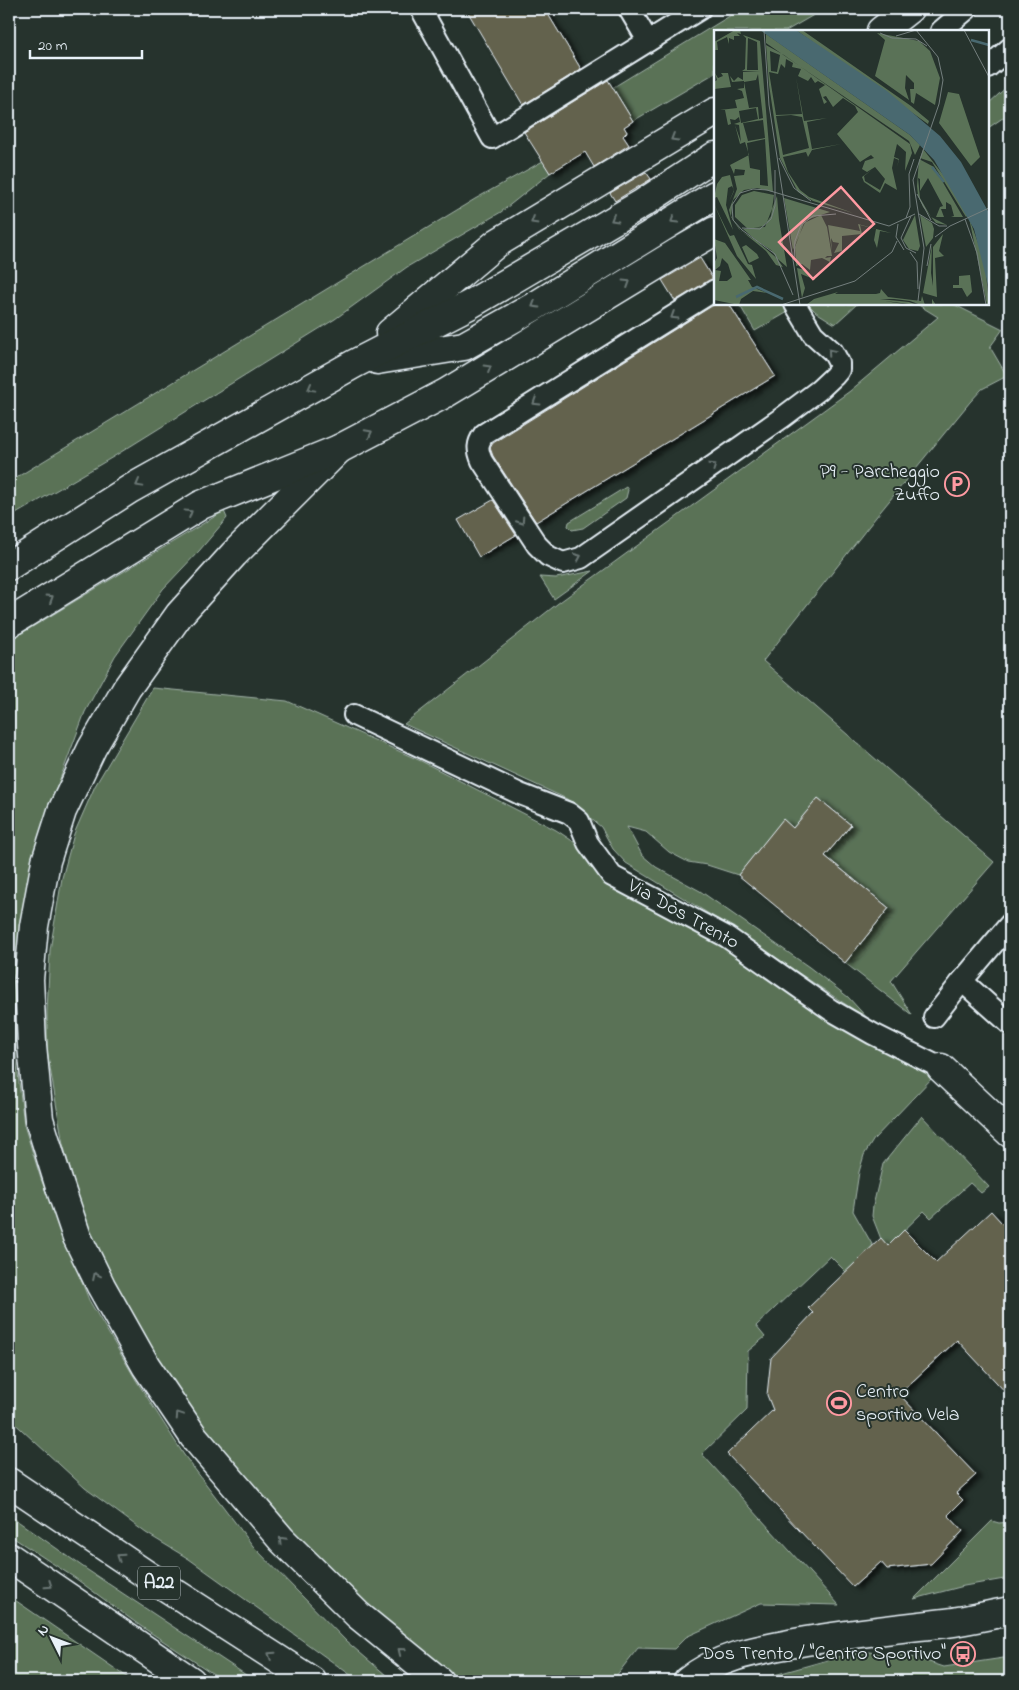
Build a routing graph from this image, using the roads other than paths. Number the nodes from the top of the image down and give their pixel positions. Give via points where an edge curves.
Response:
1 (421, 9) edge
2 (628, 9) edge
3 (700, 9) edge
4 (967, 9) edge
5 (893, 22) edge
6 (873, 30) edge
7 (942, 30) edge
8 (648, 41) junction
9 (1010, 48) edge
10 (989, 66) edge
11 (714, 113) edge
12 (714, 157) edge
13 (714, 195) edge
14 (714, 232) edge
15 (714, 291) edge
16 (796, 305) edge
17 (354, 364) junction
18 (339, 449) junction
19 (9, 566) edge
20 (9, 623) edge
21 (354, 715) dead end
22 (1010, 924) edge
23 (962, 981) junction
24 (934, 1017) dead end
25 (1010, 1024) edge
26 (941, 1068) joint
27 (1010, 1133) edge
28 (9, 1482) edge
29 (9, 1558) edge
30 (1010, 1611) edge
31 (191, 1681) edge
32 (312, 1681) edge
33 (439, 1681) edge
34 (688, 1681) edge

1 - 8 lane via 492,138
2 - 8 lane
3 - 8 lane
4 - 7 lane
5 - 6 main road
9 - 10 lane
11 -> 17 main road via 497,243
12 -> 17 main road via 469,305
13 -> 17 main road via 535,306 464,346
18 -> 14 main road via 446,393
15 -> 16 lane via 484,434 478,444 482,460 537,546 548,556 563,563 581,558 783,417 834,376 839,370 839,363 833,352 813,334
17 -> 19 main road via 130,489
20 -> 18 main road via 201,505
33 -> 18 main road via 358,1616 282,1540 194,1437 146,1366 77,1238 39,1119 32,1046 29,980 44,870 62,811 92,748 127,688 179,615 234,554
21 - 26 lane, Via Dòs Trento via 520,794 569,813 579,821 588,842 612,876 727,937 831,1010
22 - 23 lane
23 - 24 lane
23 - 25 lane
26 - 27 main road, Via Dòs Trento
32 -> 28 main road, A22
29 -> 31 main road
30 - 34 main road via 845,1634 750,1652 724,1660

